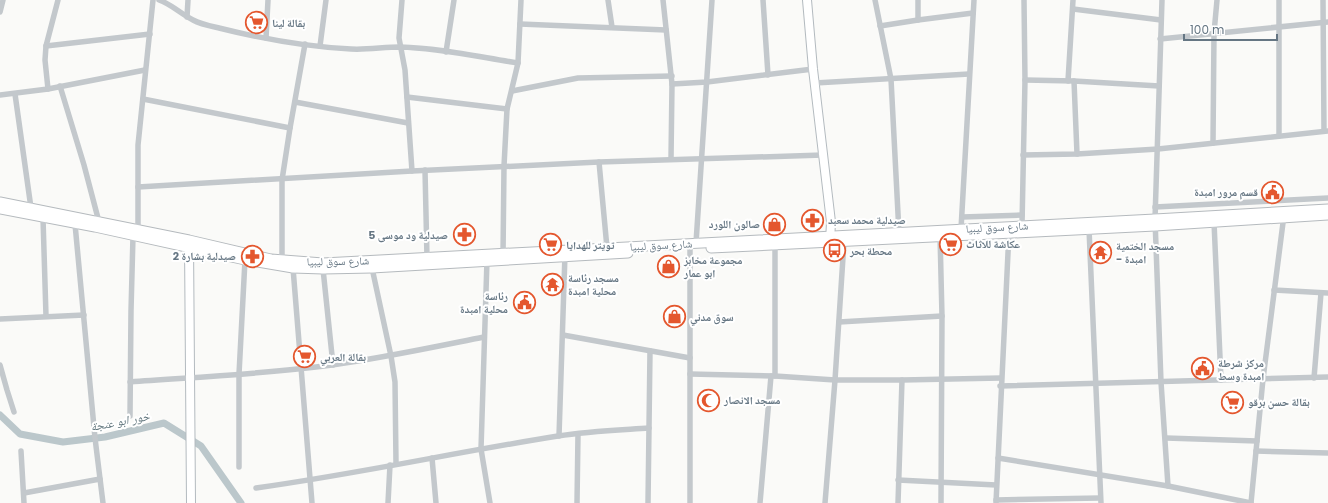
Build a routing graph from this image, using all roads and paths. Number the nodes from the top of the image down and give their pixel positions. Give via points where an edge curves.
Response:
1 (3, 0) edge
2 (58, 0) edge
3 (153, 0) edge
4 (159, 0) edge
5 (188, 0) edge
6 (268, 0) edge
7 (326, 0) edge
8 (402, 0) edge
9 (454, 0) edge
10 (521, 0) edge
11 (608, 0) edge
12 (662, 0) edge
13 (712, 0) edge
14 (762, 0) edge
15 (807, 0) edge
16 (875, 0) edge
17 (918, 0) edge
18 (974, 0) edge
19 (1024, 0) edge
20 (1073, 0) edge
21 (1162, 0) edge
22 (1216, 0) edge
23 (1279, 0) edge
24 (1323, 0) edge
25 (1073, 9) junction
26 (0, 12) edge
27 (973, 13) junction
28 (187, 16) junction
29 (918, 20) junction
30 (1161, 20) junction
31 (1326, 22) edge
32 (520, 24) junction
33 (880, 26) junction
34 (612, 27) junction
35 (1279, 27) junction
36 (666, 30) junction
37 (1214, 33) junction
38 (150, 34) junction
39 (266, 38) junction
40 (1160, 39) junction
41 (306, 44) junction
42 (46, 46) junction
43 (320, 46) junction
44 (399, 47) junction
45 (446, 52) junction
46 (518, 63) junction
47 (146, 70) junction
48 (813, 70) junction
49 (969, 74) junction
50 (768, 75) junction
51 (672, 76) junction
52 (891, 79) junction
53 (1025, 80) junction
54 (1326, 80) edge
55 (1071, 81) junction
56 (707, 82) junction
57 (815, 83) junction
58 (672, 84) junction
59 (60, 86) junction
60 (1159, 86) junction
61 (48, 89) junction
62 (512, 91) junction
63 (15, 94) junction
64 (0, 95) edge
65 (407, 97) junction
66 (143, 99) junction
67 (295, 102) junction
68 (507, 109) junction
69 (408, 123) junction
70 (290, 128) junction
71 (1326, 131) edge
72 (1279, 136) junction
73 (1213, 143) junction
74 (1158, 149) junction
75 (1077, 154) junction
76 (823, 155) junction
77 (1023, 155) junction
78 (703, 158) junction
79 (671, 159) junction
80 (599, 162) junction
81 (504, 166) junction
82 (425, 170) junction
83 (412, 171) junction
84 (282, 180) junction
85 (138, 187) junction
86 (1328, 198) edge
87 (0, 202) edge
88 (1155, 207) junction
89 (31, 208) junction
90 (0, 209) edge
91 (1328, 209) edge
92 (1022, 215) junction
93 (1284, 215) junction
94 (1328, 215) edge
95 (962, 216) junction
96 (43, 218) junction
97 (99, 222) junction
98 (1214, 222) junction
99 (1155, 223) junction
100 (76, 224) junction
101 (1022, 226) junction
102 (961, 229) junction
103 (1089, 229) junction
104 (1009, 230) junction
105 (899, 232) junction
106 (135, 233) junction
107 (940, 233) junction
108 (831, 239) junction
109 (844, 242) junction
110 (189, 244) junction
111 (692, 245) junction
112 (775, 245) junction
113 (608, 248) junction
114 (565, 253) junction
115 (503, 256) junction
116 (427, 258) junction
117 (487, 258) junction
118 (245, 260) junction
119 (282, 264) junction
120 (293, 268) junction
121 (372, 268) junction
122 (323, 269) junction
123 (1274, 290) junction
124 (1321, 293) junction
125 (1328, 293) edge
126 (84, 315) junction
127 (46, 316) junction
128 (942, 316) junction
129 (0, 319) edge
130 (839, 322) junction
131 (563, 335) junction
132 (484, 337) junction
133 (650, 351) junction
134 (391, 356) junction
135 (690, 358) junction
136 (0, 365) edge
137 (333, 365) junction
138 (300, 369) junction
139 (240, 374) junction
140 (690, 374) junction
141 (773, 376) junction
142 (1328, 377) edge
143 (190, 378) junction
144 (1001, 378) junction
145 (1314, 378) junction
146 (942, 379) junction
147 (1263, 379) junction
148 (835, 380) junction
149 (902, 380) junction
150 (1221, 380) junction
151 (130, 382) junction
152 (1161, 382) junction
153 (1096, 383) junction
154 (1000, 386) junction
155 (14, 412) dead end
156 (130, 416) dead end
157 (649, 428) junction
158 (578, 434) junction
159 (559, 436) junction
160 (1166, 438) junction
161 (1257, 441) junction
162 (481, 449) junction
163 (21, 451) dead end
164 (1256, 451) junction
165 (1328, 453) edge
166 (432, 458) junction
167 (998, 458) junction
168 (393, 464) junction
169 (239, 468) dead end
170 (1100, 475) junction
171 (100, 479) junction
172 (310, 480) junction
173 (898, 480) junction
174 (941, 483) junction
175 (996, 485) junction
176 (1168, 486) junction
177 (256, 488) dead end
178 (24, 493) junction
179 (1100, 500) edge
180 (996, 501) edge
181 (24, 503) edge
182 (102, 503) edge
183 (189, 503) edge
184 (312, 503) edge
185 (388, 503) edge
186 (436, 503) edge
187 (490, 503) edge
188 (577, 503) edge
189 (648, 503) edge
190 (690, 503) edge
191 (760, 503) edge
192 (825, 503) edge
193 (898, 503) edge
194 (941, 503) edge
195 (1251, 503) edge

1 - 26 street
2 - 42 street
3 - 38 street
4 - 28 street
5 - 28 street
6 - 39 street
7 - 43 street
8 - 44 street
9 - 45 street
10 - 32 street
11 - 34 street
12 - 36 street
13 - 56 street
14 - 50 street
15 - 48 street
16 - 33 street
17 - 29 street
18 - 27 street
19 - 53 street
20 - 25 street
21 - 30 street
22 - 37 street
23 - 35 street
24 - 31 street
25 - 30 street
25 - 55 street
27 - 29 street
27 - 49 street
28 - 39 street via 200,23
29 - 33 street
30 - 40 street
31 - 35 street
31 - 54 street
32 - 34 street
32 - 46 street
33 - 52 street
34 - 36 street
35 - 37 street
35 - 72 street
36 - 51 street
37 - 40 street
37 - 73 street
38 - 42 street
38 - 47 street
39 - 41 street
40 - 60 street
41 - 43 street
41 - 67 street
42 - 61 street
43 - 44 street via 358,49
44 - 45 street
44 - 65 street via 405,70
45 - 46 street
46 - 62 street
47 - 59 street
47 - 66 street
48 - 50 street
48 - 57 street
49 - 52 street
49 - 95 street
50 - 56 street
51 - 58 street
51 - 62 street via 578,78
52 - 57 street
52 - 105 street
53 - 55 street
53 - 77 street
54 - 71 street
55 - 60 street
55 - 75 street
56 - 58 street
56 - 78 street
57 - 76 street
58 - 79 street
59 - 61 street
59 - 97 street
60 - 74 street
61 - 63 street
62 - 68 street
63 - 64 street
63 - 89 street
65 - 68 street
65 - 69 street
66 - 70 street
66 - 85 street via 138,145
67 - 69 street
67 - 70 street
68 - 81 street
69 - 83 street
70 - 84 street
71 - 72 street
72 - 73 street
73 - 74 street
74 - 75 street
74 - 88 street
75 - 77 street
76 - 78 street
76 - 108 street
77 - 92 street
78 - 79 street
78 - 111 street
79 - 80 street
80 - 81 street
80 - 113 street
81 - 82 street
81 - 115 street
82 - 83 street
82 - 116 street
83 - 84 street
84 - 85 street
84 - 119 street
85 - 106 street
86 - 88 street
87 - 89 main road, شارع سوق ليبيا
88 - 99 street
89 - 97 main road, شارع سوق ليبيا
90 - 96 main road, شارع سوق ليبيا
91 - 93 main road, شارع سوق ليبيا
92 - 95 street
92 - 101 street
93 - 94 main road, شارع سوق ليبيا
93 - 98 main road, شارع سوق ليبيا
93 - 99 main road, شارع سوق ليبيا
93 - 123 street
95 - 102 street
96 - 100 main road, شارع سوق ليبيا
96 - 127 street
97 - 106 main road, شارع سوق ليبيا
98 - 99 main road, شارع سوق ليبيا
98 - 150 street
99 - 101 main road, شارع سوق ليبيا
99 - 103 main road, شارع سوق ليبيا
99 - 152 street
100 - 106 main road, شارع سوق ليبيا
100 - 126 street
101 - 104 main road, شارع سوق ليبيا
102 - 104 main road, شارع سوق ليبيا
102 - 107 main road, شارع سوق ليبيا
103 - 104 main road, شارع سوق ليبيا
103 - 153 street
104 - 107 main road, شارع سوق ليبيا
104 - 144 street
105 - 107 main road, شارع سوق ليبيا
105 - 108 main road, شارع سوق ليبيا
106 - 110 main road, شارع سوق ليبيا
106 - 151 street
107 - 109 main road, شارع سوق ليبيا
107 - 128 street
108 - 109 main road, شارع سوق ليبيا
108 - 111 main road, شارع سوق ليبيا
108 - 112 main road, شارع سوق ليبيا
109 - 130 street
110 - 118 main road, شارع سوق ليبيا
110 - 119 main road, شارع سوق ليبيا
110 - 143 street
111 - 112 main road, شارع سوق ليبيا
111 - 113 main road, شارع سوق ليبيا
111 - 114 main road, شارع سوق ليبيا
111 - 135 street
112 - 141 street
113 - 114 main road, شارع سوق ليبيا
114 - 115 main road, شارع سوق ليبيا
114 - 131 street
115 - 117 main road, شارع سوق ليبيا
116 - 117 main road, شارع سوق ليبيا
116 - 119 main road, شارع سوق ليبيا
117 - 121 main road, شارع سوق ليبيا
117 - 132 street
118 - 119 main road, شارع سوق ليبيا
118 - 139 street
119 - 120 main road, شارع سوق ليبيا
120 - 122 main road, شارع سوق ليبيا
120 - 138 street
121 - 122 main road, شارع سوق ليبيا
121 - 134 street
122 - 137 street
123 - 124 street
123 - 147 street
124 - 125 street
124 - 145 street
126 - 127 street
126 - 171 street
127 - 129 street
128 - 130 street
128 - 146 street
130 - 148 street
131 - 133 street
131 - 159 street
132 - 134 street
132 - 162 street
133 - 135 street
133 - 157 street
134 - 137 street
134 - 168 street via 396,394
135 - 140 street
136 - 155 street
137 - 138 street
138 - 139 street
138 - 172 street
139 - 143 street
139 - 169 street
140 - 141 street
140 - 190 street
141 - 148 street
141 - 191 street
142 - 145 street
143 - 151 street
143 - 183 street
144 - 146 street
144 - 154 street
145 - 147 street
146 - 149 street
146 - 174 street
147 - 150 street
147 - 161 street
148 - 149 street
148 - 192 street
149 - 173 street
150 - 152 street
151 - 156 street
152 - 153 street
152 - 160 street
153 - 154 street
153 - 170 street
154 - 167 street
157 - 158 street
157 - 189 street
158 - 159 street
158 - 188 street
159 - 162 street
160 - 161 street
160 - 176 street
161 - 164 street
162 - 166 street
162 - 187 street
163 - 178 street
164 - 165 street
164 - 195 street
166 - 168 street
166 - 186 street
167 - 170 street
167 - 175 street
168 - 172 street
168 - 185 street
170 - 176 street
170 - 179 street
171 - 178 street
171 - 182 street
172 - 177 street
172 - 184 street
173 - 174 street
173 - 193 street
174 - 175 street
174 - 194 street
175 - 180 street
176 - 195 street
178 - 181 street
179 - 180 street

